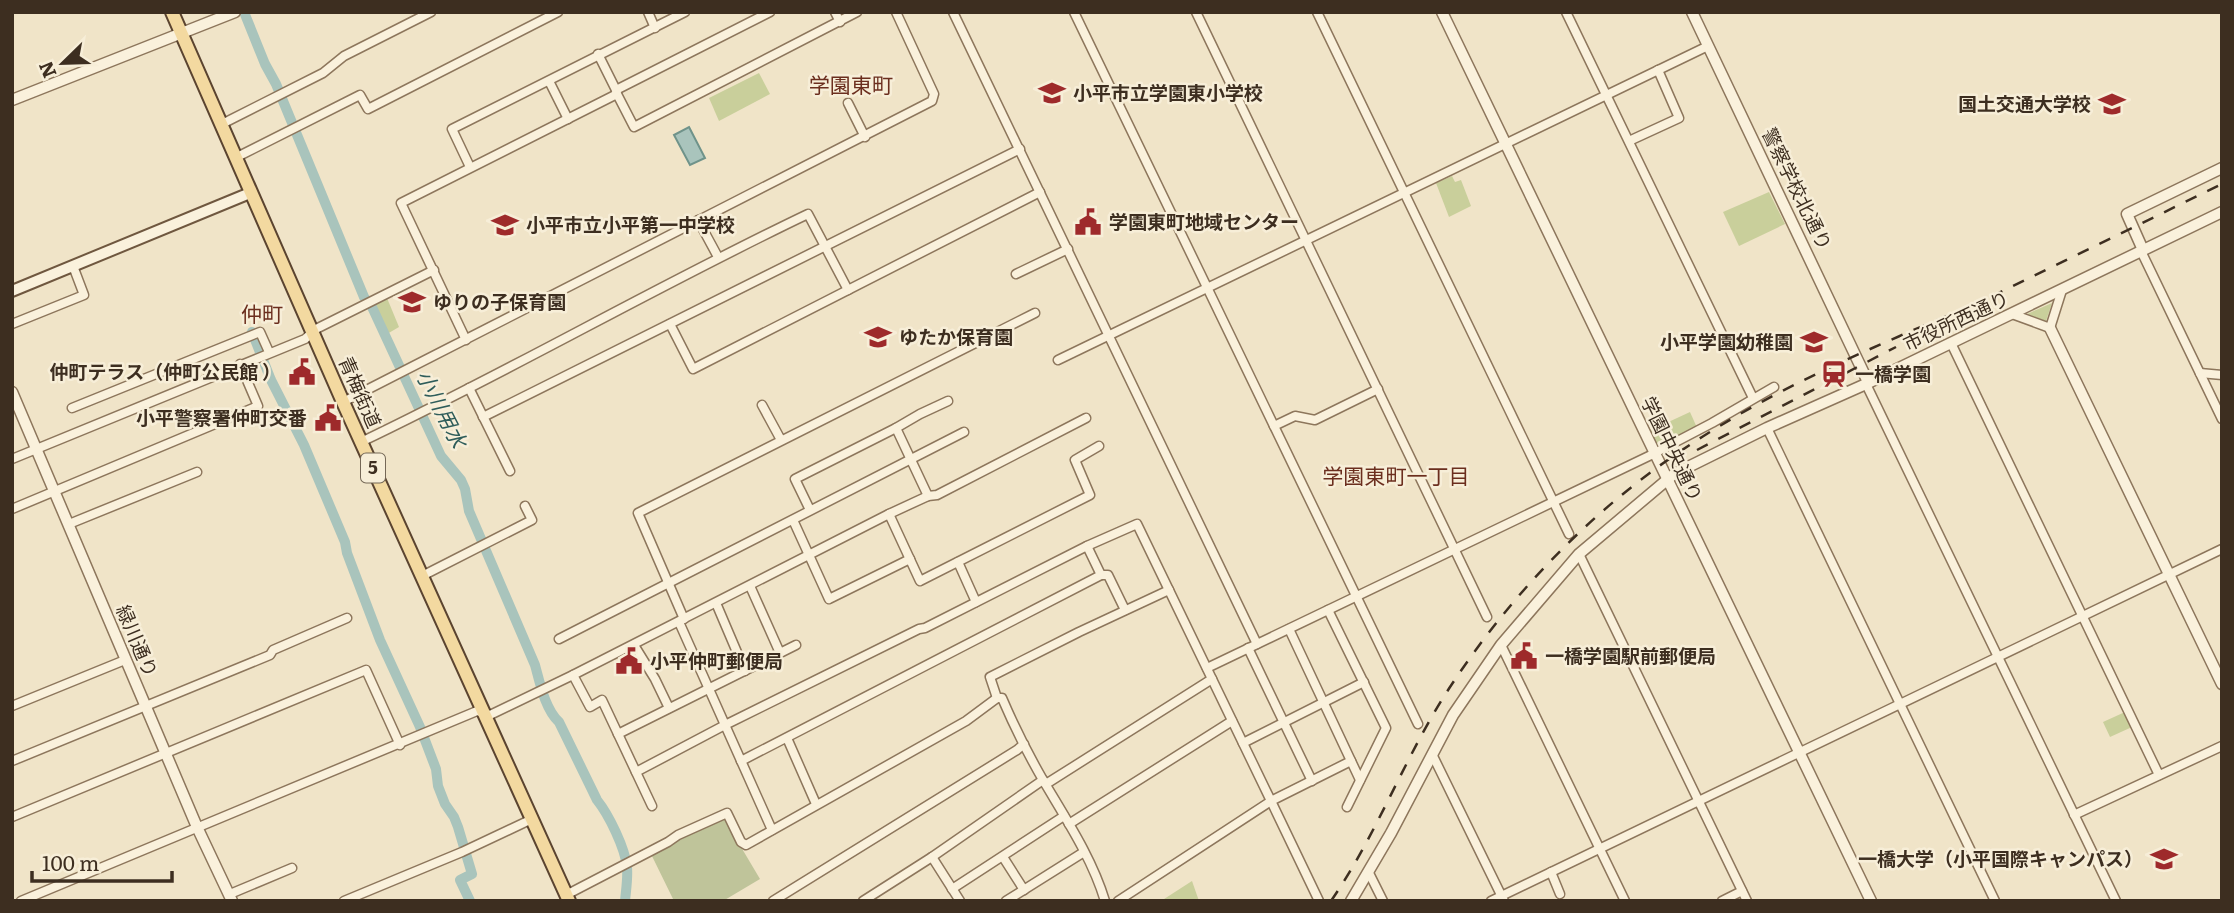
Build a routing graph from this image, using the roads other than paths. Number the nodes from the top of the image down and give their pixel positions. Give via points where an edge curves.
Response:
1 (172, 12) edge
2 (235, 12) edge
3 (431, 12) edge
4 (558, 12) edge
5 (648, 12) edge
6 (685, 12) edge
7 (770, 12) edge
8 (835, 12) edge
9 (858, 12) edge
10 (895, 12) edge
11 (954, 12) edge
12 (1074, 12) edge
13 (1196, 12) edge
14 (1317, 12) edge
15 (1442, 12) edge
16 (1566, 12) edge
17 (1692, 12) edge
18 (840, 22) junction
19 (655, 28) junction
20 (182, 33) junction
21 (1708, 46) junction
22 (598, 54) junction
23 (1658, 70) junction
24 (550, 81) junction
25 (616, 92) junction
26 (1606, 95) junction
27 (12, 100) edge
28 (848, 103) dead end
29 (568, 118) junction
30 (220, 125) junction
31 (865, 137) junction
32 (1629, 141) junction
33 (1505, 144) junction
34 (1020, 149) junction
35 (235, 158) junction
36 (470, 167) junction
37 (2222, 168) edge
38 (1040, 192) junction
39 (250, 193) junction
40 (1404, 193) junction
41 (2222, 212) edge
42 (698, 220) junction
43 (1306, 240) junction
44 (825, 246) junction
45 (1068, 249) junction
46 (2142, 251) junction
47 (718, 257) junction
48 (73, 266) junction
49 (434, 270) junction
50 (1016, 274) dead end
51 (1208, 288) junction
52 (12, 290) edge
53 (848, 290) junction
54 (2062, 290) junction
55 (1035, 313) dead end
56 (2012, 314) junction
57 (12, 324) edge
58 (670, 324) junction
59 (2050, 328) junction
60 (312, 333) junction
61 (1108, 335) junction
62 (466, 340) junction
63 (1951, 343) junction
64 (268, 353) junction
65 (1058, 360) dead end
66 (240, 364) junction
67 (2200, 373) junction
68 (2222, 374) edge
69 (1867, 383) junction
70 (1774, 387) dead end
71 (469, 388) junction
72 (1378, 389) junction
73 (12, 392) edge
74 (1753, 398) junction
75 (948, 401) dead end
76 (343, 402) junction
77 (762, 405) dead end
78 (72, 408) dead end
79 (483, 417) junction
80 (17, 418) edge
81 (1086, 418) dead end
82 (2222, 419) edge
83 (1274, 426) junction
84 (896, 428) junction
85 (1767, 428) junction
86 (964, 432) dead end
87 (781, 440) junction
88 (361, 442) junction
89 (1100, 446) dead end
90 (37, 449) junction
91 (1654, 452) junction
92 (12, 459) edge
93 (912, 460) junction
94 (510, 471) dead end
95 (197, 472) dead end
96 (1667, 480) junction
97 (55, 491) junction
98 (929, 496) junction
99 (1554, 502) junction
100 (525, 506) dead end
101 (12, 509) edge
102 (810, 510) junction
103 (890, 514) junction
104 (793, 520) junction
105 (69, 524) junction
106 (1569, 534) dead end
107 (1087, 546) junction
108 (1455, 548) junction
109 (2222, 549) edge
110 (1579, 554) junction
111 (808, 555) junction
112 (910, 559) junction
113 (958, 562) junction
114 (1101, 575) junction
115 (2169, 575) junction
116 (422, 576) junction
117 (669, 584) junction
118 (750, 586) junction
119 (1169, 590) junction
120 (1356, 596) junction
121 (976, 602) junction
122 (716, 603) junction
123 (1125, 610) junction
124 (1328, 610) junction
125 (1487, 617) dead end
126 (2083, 617) junction
127 (347, 618) dead end
128 (682, 621) junction
129 (1289, 629) junction
130 (559, 639) dead end
131 (1257, 644) junction
132 (634, 645) junction
133 (796, 645) dead end
134 (1502, 645) junction
135 (1248, 648) junction
136 (780, 653) junction
137 (1998, 657) junction
138 (125, 660) junction
139 (1207, 668) junction
140 (745, 671) junction
141 (573, 676) junction
142 (1212, 679) junction
143 (1364, 682) junction
144 (2222, 684) edge
145 (709, 689) junction
146 (997, 698) junction
147 (1324, 703) junction
148 (1901, 705) junction
149 (12, 706) edge
150 (146, 707) junction
151 (669, 708) junction
152 (483, 713) junction
153 (1232, 721) junction
154 (1284, 723) junction
155 (1418, 724) dead end
156 (725, 725) junction
157 (618, 734) junction
158 (787, 738) junction
159 (1243, 743) junction
160 (1024, 744) junction
161 (400, 745) junction
162 (2222, 746) edge
163 (165, 753) junction
164 (1799, 753) junction
165 (1432, 754) junction
166 (12, 761) edge
167 (741, 761) junction
168 (1351, 761) junction
169 (636, 772) junction
170 (2159, 775) junction
171 (1360, 780) junction
172 (1312, 781) junction
173 (1044, 782) junction
174 (1271, 801) junction
175 (1699, 802) junction
176 (816, 804) junction
177 (652, 806) dead end
178 (1347, 807) dead end
179 (2074, 815) junction
180 (1064, 816) junction
181 (12, 817) edge
182 (532, 819) junction
183 (1069, 824) junction
184 (197, 827) junction
185 (772, 830) junction
186 (1600, 849) junction
187 (1084, 852) junction
188 (932, 857) junction
189 (1003, 857) junction
190 (292, 868) dead end
191 (1550, 872) junction
192 (1369, 873) junction
193 (952, 889) junction
194 (1024, 890) junction
195 (1742, 891) junction
196 (1560, 894) dead end
197 (231, 898) edge
198 (568, 898) edge
199 (1503, 898) edge
200 (21, 901) edge
201 (344, 901) edge
202 (773, 901) edge
203 (863, 901) edge
204 (960, 901) edge
205 (1006, 901) edge
206 (1105, 901) edge
207 (1118, 901) edge
208 (1320, 901) edge
209 (1351, 901) edge
210 (1382, 901) edge
211 (1491, 901) edge
212 (1625, 901) edge
213 (1722, 901) edge
214 (1747, 901) edge
215 (1871, 901) edge
216 (1995, 901) edge
217 (2116, 901) edge

1 - 20 main road, 青梅街道 / 5
2 - 20 street
3 - 30 street
4 - 35 street via 368,109 360,95
5 - 19 street
6 - 19 street
7 - 25 street
8 - 18 street
9 - 18 street
10 - 31 street via 934,94 932,101
11 - 34 street
12 - 51 street
13 - 43 street
14 - 40 street
15 - 33 street, 学園中央通り
16 - 26 street
17 - 21 street, 警察学校北通り
18 - 25 street via 634,127
19 - 22 street
20 - 27 street
20 - 30 main road, 青梅街道 / 5
21 - 23 street
21 - 69 street, 警察学校北通り
22 - 24 street
22 - 25 street
23 - 26 street
23 - 32 street via 1679,118
24 - 29 street
24 - 36 street via 452,129
25 - 29 street
26 - 32 street
26 - 33 street
28 - 31 street
29 - 36 street
30 - 35 main road, 青梅街道 / 5
31 - 42 street
32 - 74 street
33 - 40 street
33 - 91 street, 学園中央通り
34 - 38 street
34 - 44 street
35 - 39 main road, 青梅街道 / 5
36 - 49 street via 401,203
37 - 46 street via 2127,214
38 - 45 street
38 - 53 street
39 - 48 main road
39 - 60 main road, 青梅街道 / 5
40 - 43 street
40 - 99 street
41 - 46 street, 市役所西通り
42 - 47 street
42 - 62 street
43 - 51 street
43 - 72 street
44 - 47 street via 808,214
44 - 53 street
44 - 58 street
45 - 50 street
45 - 61 street
46 - 54 street, 市役所西通り
46 - 67 street
47 - 71 street
48 - 52 main road
48 - 57 street via 84,295
49 - 60 street
49 - 62 street
51 - 61 street
51 - 83 street
53 - 58 street via 693,369
54 - 56 street, 市役所西通り
54 - 59 street
55 - 87 street
56 - 59 street
56 - 63 street, 市役所西通り
58 - 79 street
59 - 115 street
60 - 64 street
60 - 76 main road, 青梅街道 / 5
61 - 65 street
61 - 131 street
62 - 76 street
63 - 69 street, 市役所西通り
63 - 126 street
64 - 66 street
64 - 78 street via 260,332
66 - 90 street
66 - 97 street via 258,406
67 - 68 street
67 - 82 street
69 - 85 street, 市役所西通り
69 - 137 street
70 - 74 street
71 - 79 street
71 - 88 street
72 - 83 street via 1315,420 1295,416
72 - 108 street
73 - 80 street, 緑川通り
74 - 91 street
75 - 84 street
76 - 88 main road, 青梅街道 / 5
77 - 87 street
79 - 94 street
80 - 90 street, 緑川通り
81 - 98 street
83 - 120 street
84 - 93 street
84 - 102 street via 795,479
85 - 96 street, 市役所西通り
85 - 148 street
86 - 93 street
87 - 117 street via 638,513
88 - 116 main road, 青梅街道 / 5
89 - 113 street via 1075,460 1090,495
90 - 92 street
90 - 97 street, 緑川通り
91 - 96 street, 学園中央通り
91 - 99 street
93 - 98 street
93 - 102 street
95 - 105 street
96 - 110 street, 市役所西通り
96 - 164 street, 学園中央通り
97 - 101 street
97 - 105 street, 緑川通り
98 - 103 street
99 - 106 street
99 - 108 street
100 - 116 street via 532,520
102 - 104 street
103 - 111 street
103 - 112 street
104 - 111 street
104 - 117 street
105 - 138 street, 緑川通り
107 - 114 street
107 - 119 street via 1137,524
107 - 121 street
108 - 120 street
108 - 125 street
109 - 115 street
110 - 134 street, 市役所西通り
110 - 175 street
111 - 112 street via 829,599
111 - 118 street
112 - 113 street via 920,581
113 - 121 street
114 - 123 street via 1108,575
114 - 158 street
115 - 126 street
115 - 144 street
116 - 152 main road, 青梅街道 / 5
117 - 128 street
117 - 130 street
118 - 122 street
118 - 136 street
119 - 123 street
119 - 139 street
120 - 124 street
120 - 155 street
121 - 156 street
122 - 128 street
122 - 140 street
123 - 146 street via 990,677
124 - 129 street
124 - 143 street
126 - 137 street
126 - 170 street
127 - 150 street
128 - 132 street
128 - 145 street
129 - 131 street
129 - 147 street
131 - 135 street
132 - 141 street
132 - 151 street
133 - 136 street
134 - 165 street, 市役所西通り
134 - 186 street
135 - 139 street
135 - 154 street
136 - 140 street
137 - 148 street
137 - 179 street
138 - 149 street
138 - 150 street, 緑川通り
139 - 142 street
140 - 145 street
141 - 152 street via 490,715
141 - 157 street via 590,707 602,700
142 - 153 street
142 - 173 street
143 - 147 street
143 - 171 street via 1386,728
145 - 151 street
145 - 156 street
146 - 160 street via 1002,698
146 - 176 street via 966,721
147 - 154 street
147 - 168 street
148 - 164 street
148 - 216 street
150 - 163 street, 緑川通り
150 - 166 street
151 - 157 street
152 - 161 street via 477,711
152 - 182 main road, 青梅街道 / 5
153 - 159 street
153 - 183 street
154 - 159 street
154 - 172 street
156 - 167 street
156 - 169 street
157 - 169 street
158 - 167 street
158 - 176 street
159 - 174 street
160 - 173 street
160 - 202 street
161 - 163 street via 366,670
161 - 184 street
162 - 170 street
163 - 181 street
163 - 184 street, 緑川通り
164 - 175 street
164 - 215 street, 学園中央通り
165 - 192 street, 市役所西通り
165 - 199 street
167 - 185 street
168 - 171 street
168 - 172 street
169 - 177 street
170 - 179 street
171 - 178 street
172 - 174 street
173 - 180 street
173 - 188 street
174 - 207 street
174 - 208 street
175 - 186 street
175 - 195 street
176 - 185 street
179 - 217 street
180 - 183 street
180 - 189 street
182 - 198 main road, 青梅街道 / 5
182 - 201 street
183 - 187 street
184 - 197 street, 緑川通り
184 - 200 street
185 - 198 street via 746,845 727,813 678,835
186 - 191 street
186 - 212 street
187 - 194 street
187 - 206 street
188 - 193 street
188 - 203 street
189 - 193 street
189 - 194 street
190 - 197 street
191 - 196 street
191 - 199 street
192 - 209 street, 市役所西通り
192 - 210 street
193 - 204 street
194 - 205 street
195 - 213 street
195 - 214 street
199 - 211 street

